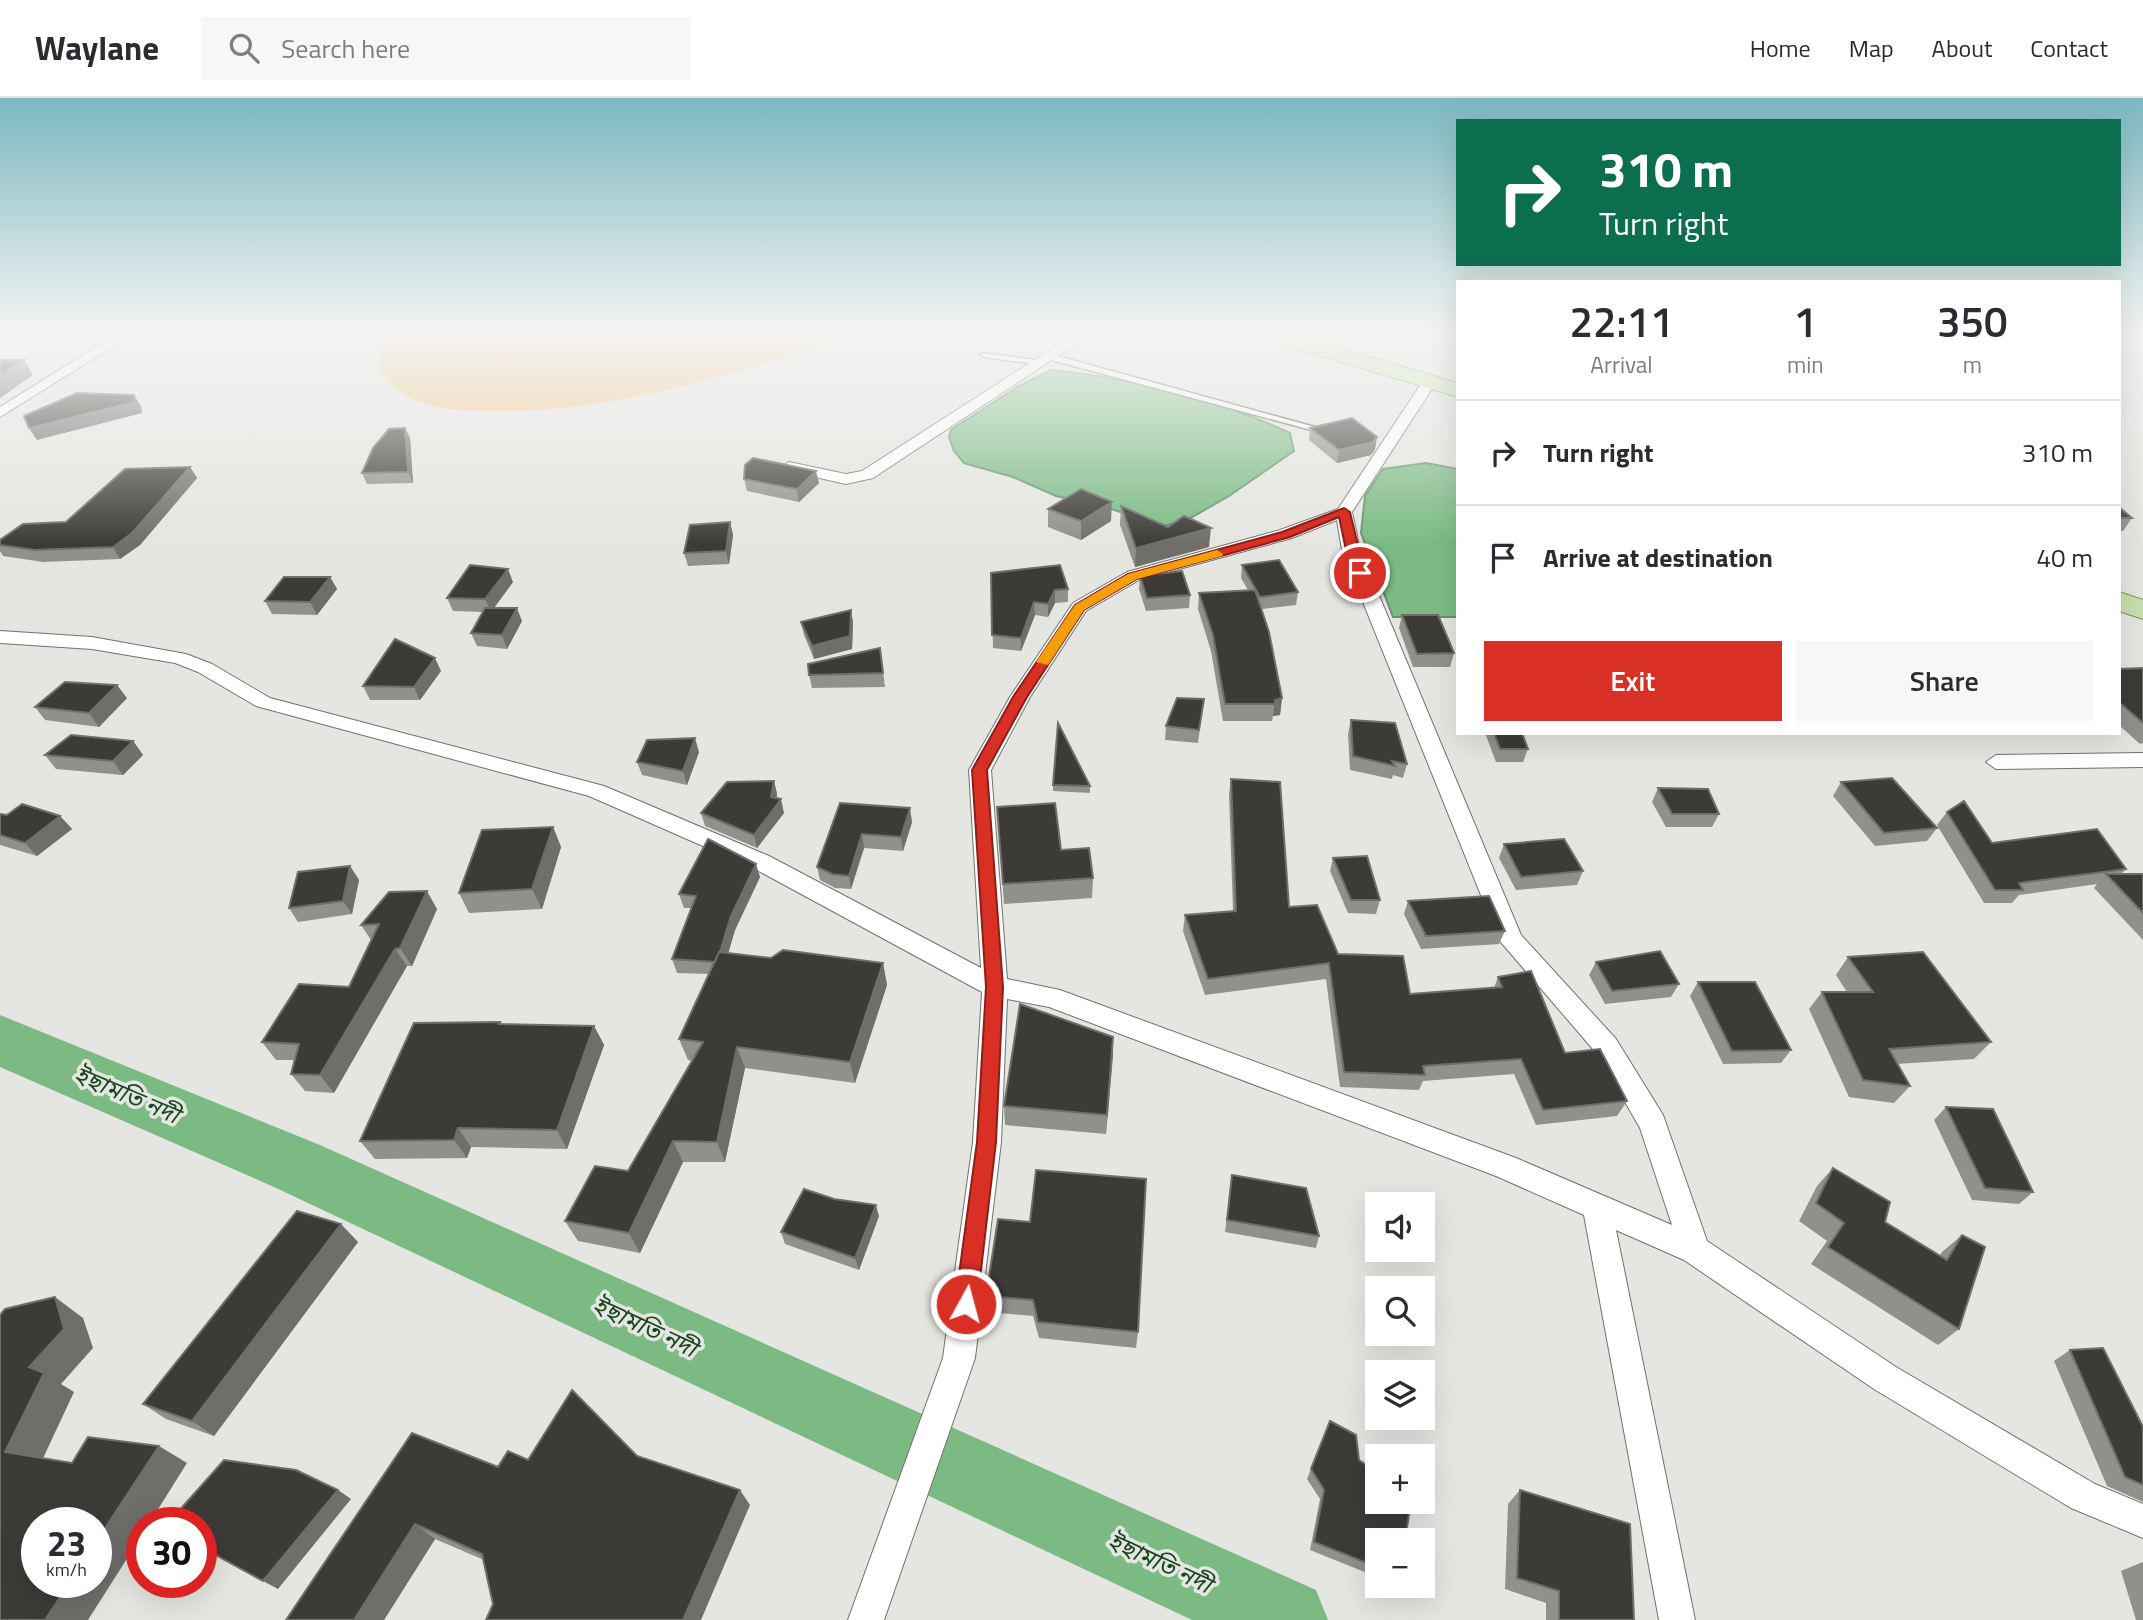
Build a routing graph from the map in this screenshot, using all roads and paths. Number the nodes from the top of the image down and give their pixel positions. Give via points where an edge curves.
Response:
1 (16, 403) edge
2 (980, 403) edge
3 (1216, 403) edge
4 (1416, 403) edge
5 (0, 413) edge
6 (1318, 429) edge
7 (777, 464) edge
8 (1344, 512) junction
9 (2121, 602) edge
10 (2143, 610) edge
11 (0, 636) edge
12 (2143, 760) edge
13 (1996, 762) dead end
14 (995, 987) junction
15 (1597, 1206) junction
16 (1695, 1250) junction
17 (959, 1358) joint
18 (2143, 1521) edge
19 (885, 1562) joint
20 (866, 1620) edge
21 (1677, 1620) edge

1 - 5 street
2 - 7 street via 856,480
3 - 6 lane
4 - 8 street
8 - 14 street via 1286,534 1133,576 1079,607 1020,697 980,770
8 - 16 street via 1356,562 1511,940 1614,1058 1653,1124
9 - 10 main road
11 - 14 street via 92,643 179,658 263,702 596,791 761,862
12 - 13 street
14 - 15 street via 1051,997 1506,1167
14 - 17 street via 987,1142
15 - 16 street
15 - 21 street
16 - 18 street via 1885,1378 2083,1496
17 - 19 street
19 - 20 street

